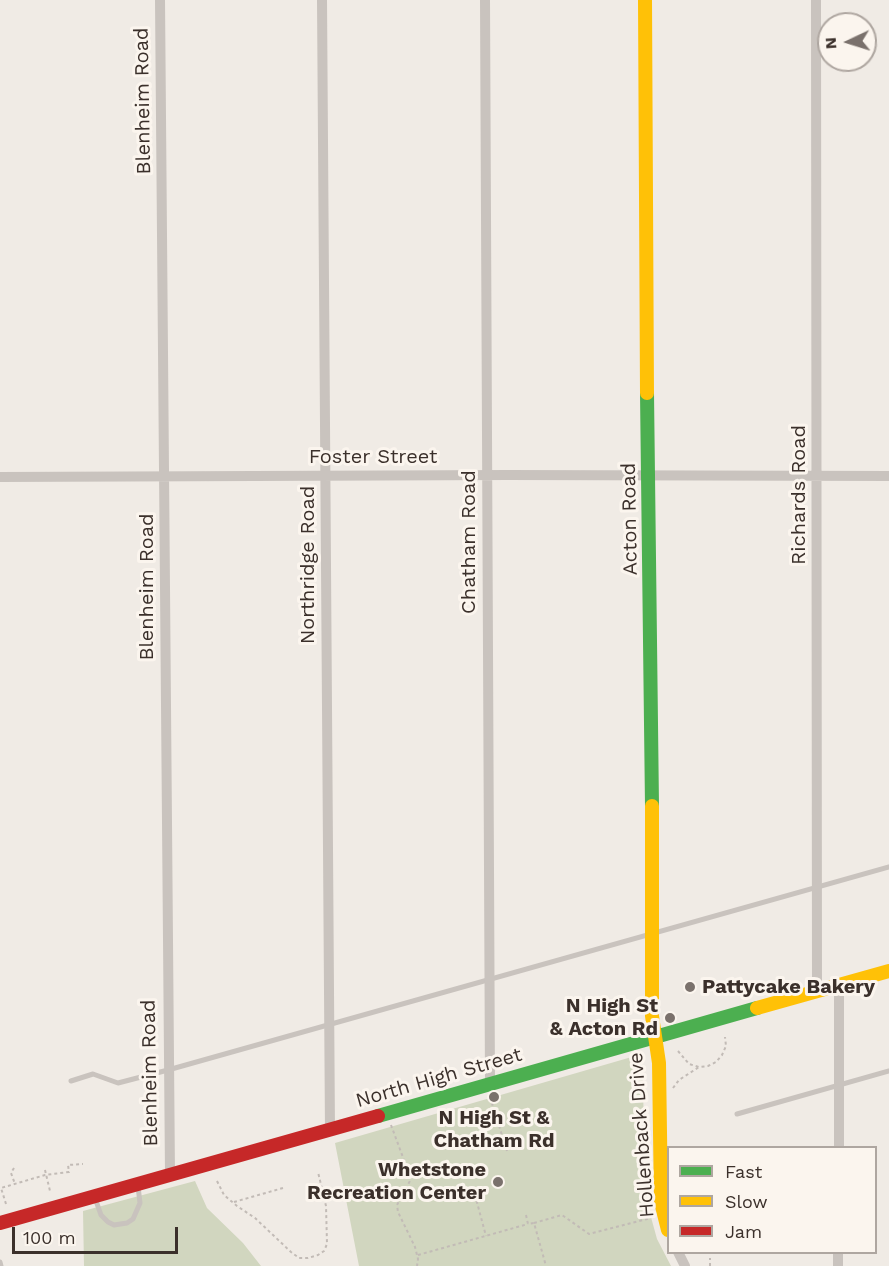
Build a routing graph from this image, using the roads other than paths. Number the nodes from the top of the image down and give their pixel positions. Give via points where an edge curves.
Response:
1 (160, 0) edge
2 (322, 0) edge
3 (485, 0) edge
4 (645, 0) edge
5 (816, 0) edge
6 (164, 476) junction
7 (326, 476) junction
8 (487, 476) junction
9 (649, 476) junction
10 (889, 476) edge
11 (0, 477) edge
12 (817, 477) junction
13 (889, 867) edge
14 (817, 887) junction
15 (653, 933) junction
16 (889, 971) edge
17 (490, 979) junction
18 (839, 985) junction
19 (818, 991) junction
20 (330, 1024) junction
21 (654, 1037) junction
22 (168, 1070) junction
23 (889, 1071) edge
24 (71, 1081) dead end
25 (490, 1083) junction
26 (840, 1084) junction
27 (737, 1114) dead end
28 (330, 1130) junction
29 (839, 1146) edge
30 (170, 1174) junction
31 (137, 1184) junction
32 (94, 1196) junction
33 (667, 1221) edge
34 (0, 1222) edge
35 (0, 1262) edge
36 (1, 1266) edge

1 - 6 street, Blenheim Road
2 - 7 street, Northridge Road
3 - 8 street, Chatham Road
4 - 9 street, Acton Road
5 - 12 street, Richards Road
6 - 7 street, Foster Street
6 - 11 street, Foster Street
6 - 22 street, Blenheim Road
7 - 8 street, Foster Street
7 - 20 street, Northridge Road
8 - 9 street, Foster Street
8 - 17 street, Chatham Road
9 - 12 street, Foster Street
9 - 15 street, Acton Road
10 - 12 street, Foster Street
12 - 14 street, Richards Road
13 - 14 lane
14 - 15 lane
14 - 19 street, Richards Road
15 - 17 lane
15 - 21 street, Acton Road
16 - 18 street, North High Street
17 - 20 lane
17 - 25 street, Chatham Road
18 - 19 street, North High Street
18 - 26 street
19 - 21 street, North High Street
20 - 22 lane
20 - 28 street, Northridge Road
21 - 25 street, North High Street
21 - 33 street, Hollenback Drive via 659,1064 661,1194
22 - 24 lane via 118,1083 93,1074
22 - 30 street, Blenheim Road
23 - 26 lane
25 - 28 street, North High Street
26 - 27 lane
26 - 29 street
28 - 30 street, North High Street
30 - 31 street, North High Street
31 - 32 street, North High Street
31 - 32 lane via 140,1203 127,1223 108,1222
32 - 34 street, North High Street
35 - 36 lane

